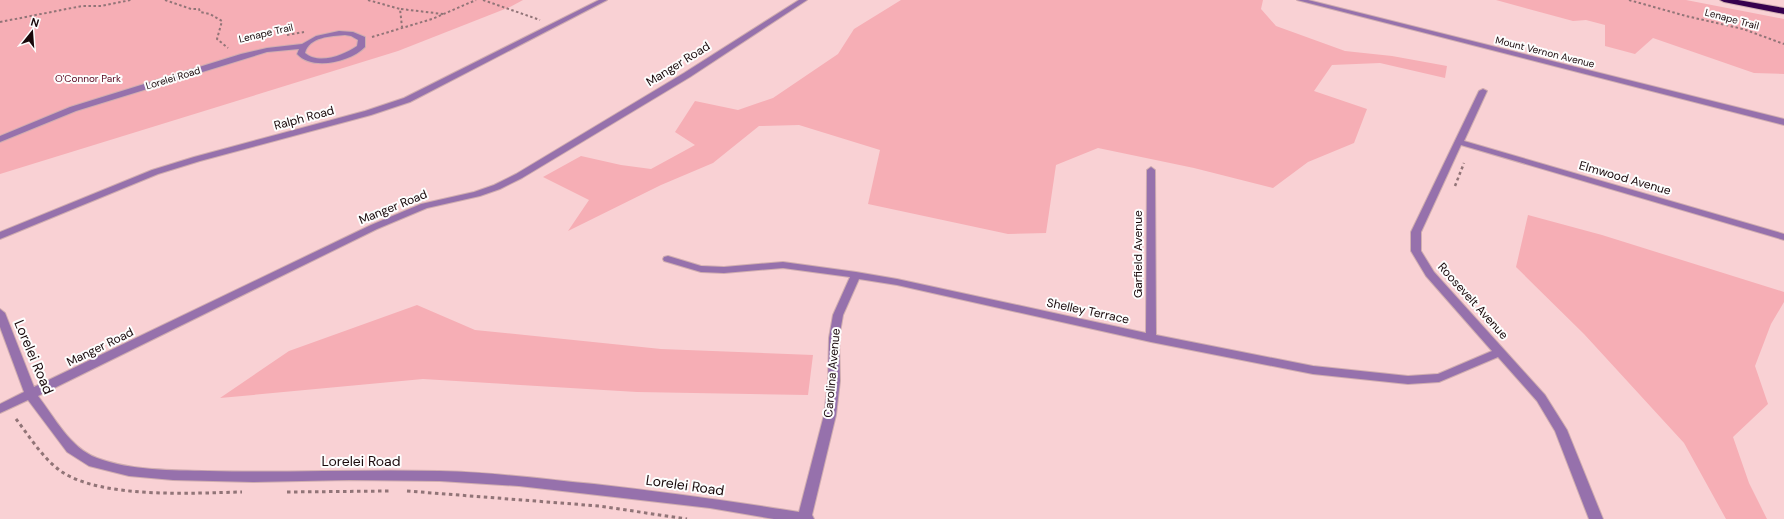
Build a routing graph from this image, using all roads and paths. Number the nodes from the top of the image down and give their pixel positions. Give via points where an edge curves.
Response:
1 (131, 0) edge
2 (165, 0) edge
3 (368, 0) edge
4 (476, 0) edge
5 (483, 0) edge
6 (604, 0) edge
7 (804, 0) edge
8 (1300, 0) edge
9 (1629, 0) edge
10 (1724, 0) edge
11 (400, 9) junction
12 (1784, 11) edge
13 (444, 14) junction
14 (540, 20) dead end
15 (0, 22) edge
16 (402, 27) junction
17 (310, 31) dead end
18 (370, 31) dead end
19 (281, 37) dead end
20 (1784, 44) edge
21 (304, 46) junction
22 (230, 49) dead end
23 (1483, 91) dead end
24 (1784, 122) edge
25 (0, 139) edge
26 (1459, 142) junction
27 (1465, 160) dead end
28 (1151, 170) dead end
29 (1455, 186) dead end
30 (0, 236) edge
31 (1784, 237) edge
32 (668, 259) dead end
33 (856, 275) junction
34 (0, 313) edge
35 (1151, 338) junction
36 (1500, 352) junction
37 (31, 395) junction
38 (0, 409) edge
39 (804, 519) edge
40 (808, 519) edge
41 (1596, 519) edge

1 - 15 path via 100,6 82,6
2 - 22 path, Lenape Trail via 199,9 200,12 222,21 217,39
3 - 11 path
4 - 13 path
5 - 14 path
6 - 30 street, Ralph Road via 407,100 154,172
7 - 37 street, Manger Road via 687,75 519,176 477,194 424,206 374,227
8 - 24 street, Mount Vernon Avenue
9 - 20 path, Lenape Trail via 1743,29
10 - 12 highway
11 - 13 path
11 - 16 path
13 - 16 path
16 - 18 path via 375,36
17 - 19 path, Lenape Trail
21 - 21 street via 301,50 303,57 323,61 349,54 356,50 362,39 353,34 336,34 317,38
21 - 25 street, Lorelei Road via 267,50 244,56 73,109
23 - 26 street, Roosevelt Avenue
26 - 31 street, Elmwood Avenue
26 - 36 street, Roosevelt Avenue via 1416,232 1416,251 1430,274
27 - 29 path
28 - 35 street, Garfield Avenue
32 - 33 street, Shelley Terrace via 701,269 724,270 783,264
33 - 35 street, Shelley Terrace
33 - 39 street, Carolina Avenue via 838,315 834,338 834,381 830,415
34 - 37 street, Lorelei Road
35 - 36 street, Shelley Terrace via 1313,370 1408,380 1439,378
36 - 41 street, Roosevelt Avenue via 1541,398 1561,430
37 - 38 street, Manger Road
37 - 39 street, Lorelei Road via 71,449 93,462 129,471 253,477 440,476 519,481 710,503
39 - 40 street, Lorelei Road

